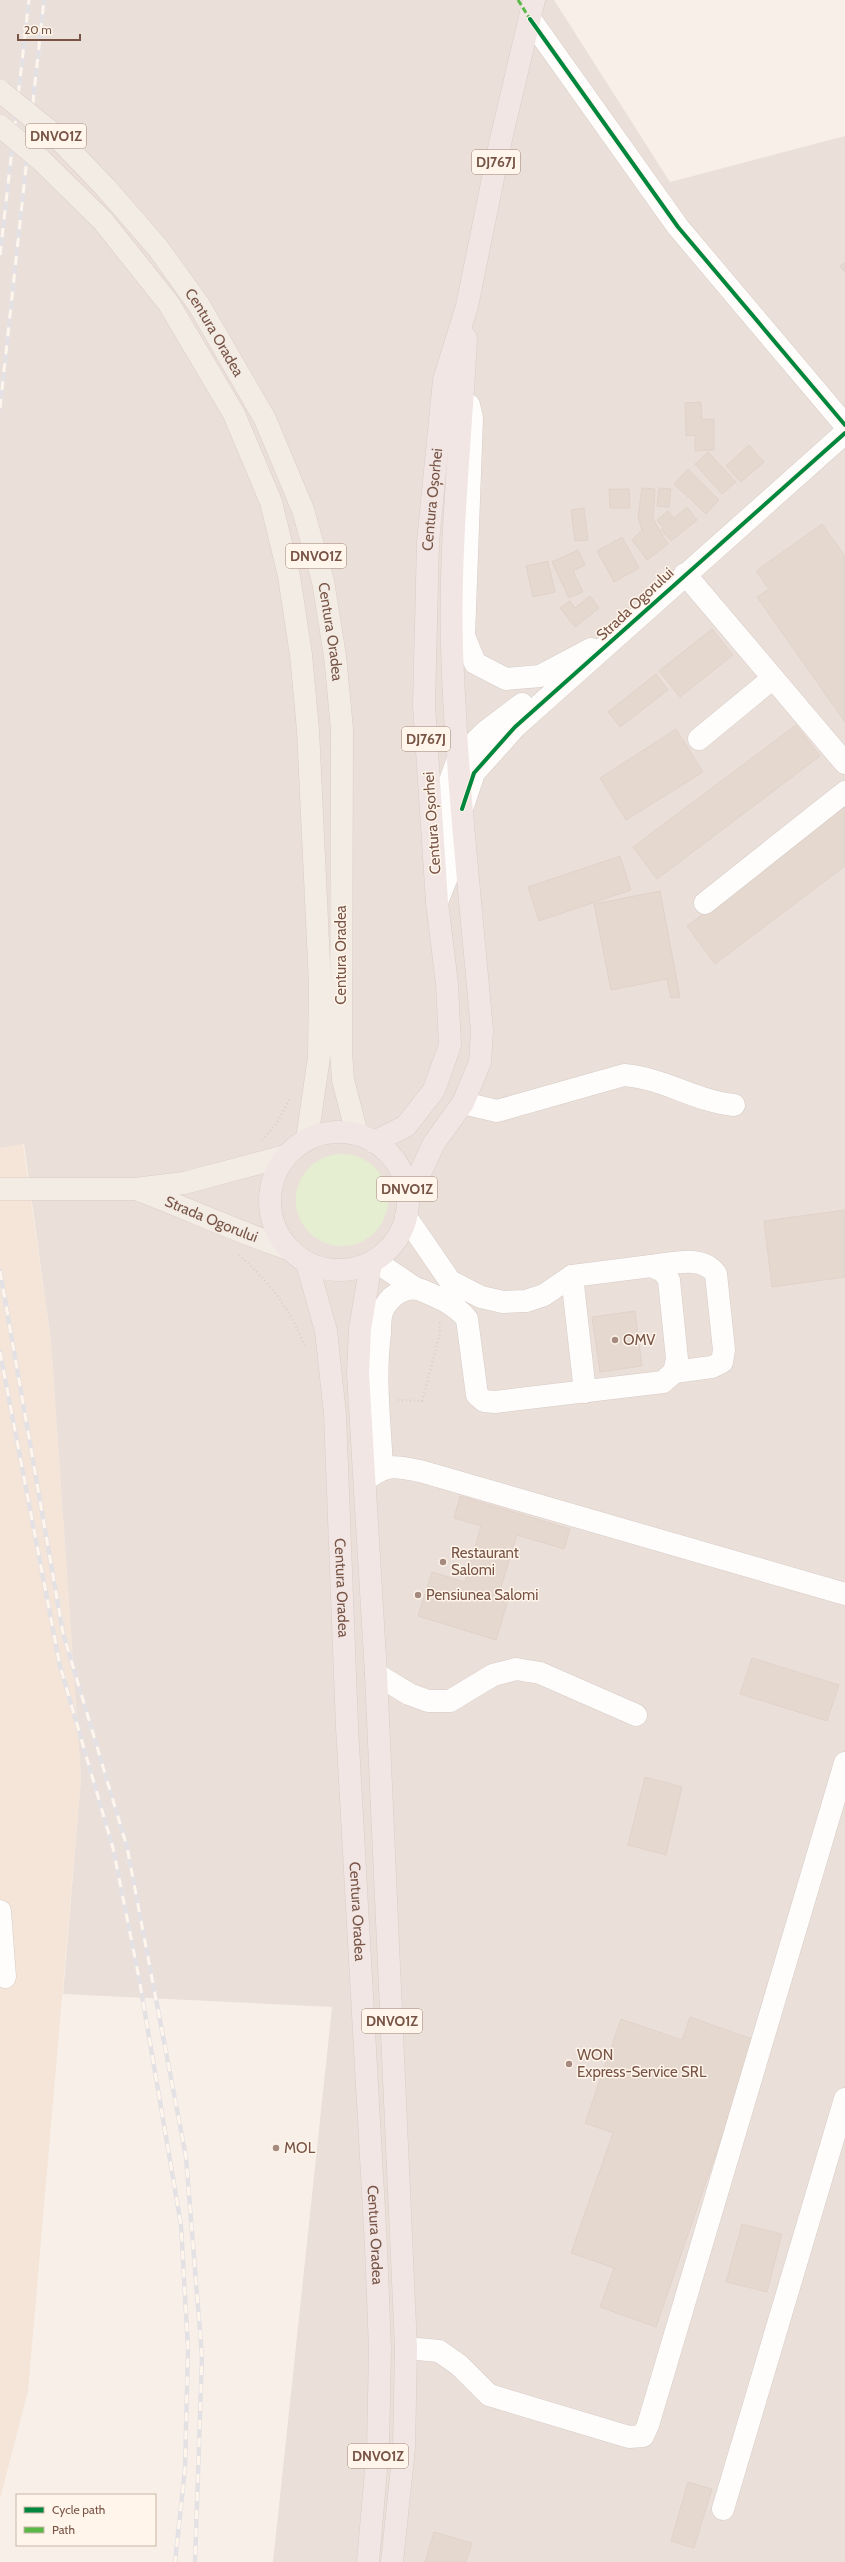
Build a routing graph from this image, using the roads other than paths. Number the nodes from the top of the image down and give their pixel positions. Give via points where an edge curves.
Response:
1 (532, 9) edge
2 (0, 91) edge
3 (0, 126) edge
4 (467, 306) junction
5 (464, 373) junction
6 (845, 425) edge
7 (845, 433) edge
8 (685, 574) junction
9 (643, 610) junction
10 (594, 648) junction
11 (773, 678) junction
12 (699, 739) dead end
13 (458, 759) junction
14 (845, 763) edge
15 (845, 792) edge
16 (462, 809) junction
17 (437, 902) junction
18 (705, 903) dead end
19 (463, 1102) junction
20 (734, 1105) dead end
21 (366, 1138) junction
22 (307, 1139) junction
23 (286, 1156) junction
24 (0, 1189) edge
25 (135, 1189) junction
26 (407, 1208) junction
27 (288, 1249) junction
28 (373, 1262) junction
29 (307, 1263) junction
30 (651, 1266) junction
31 (572, 1276) junction
32 (415, 1288) junction
33 (674, 1372) junction
34 (585, 1392) junction
35 (381, 1471) junction
36 (845, 1594) edge
37 (376, 1674) junction
38 (636, 1716) dead end
39 (845, 1763) edge
40 (0, 1911) edge
41 (5, 1978) dead end
42 (845, 2099) edge
43 (406, 2348) junction
44 (723, 2509) dead end
45 (368, 2562) edge
46 (392, 2562) edge

1 - 4 highway, Centura Oșorhei / DJ767J via 501,139
1 - 6 street via 678,226
2 - 21 main road, Centura Oradea / DNVO1Z, bridge via 57,137 158,248 199,305 265,419 303,510 323,581 335,656 342,729 341,1052 343,1080
3 - 22 main road, Centura Oradea / DNVO1Z, bridge via 41,160 103,221 169,304 234,414 271,502 289,576 301,655 308,730 320,984 319,1057
4 - 5 highway, Centura Oșorhei / DJ767J
4 - 17 highway, Centura Oșorhei / DJ767J via 444,380 428,542 424,705
5 - 10 street, Strada Ogorului via 472,418 464,636 475,663 506,679 540,676
5 - 13 highway, DJ767J via 456,460 452,639
7 - 8 street, Strada Ogorului
8 - 9 street, Strada Ogorului
8 - 11 street
9 - 10 street, Strada Ogorului
9 - 16 street, Strada Ogorului via 598,655 515,727 474,773
10 - 13 street, Strada Ogorului via 485,732
11 - 12 street
11 - 14 street
13 - 16 highway, DJ767J
13 - 17 street, Strada Ogorului via 442,803 447,876
15 - 18 street
16 - 19 highway, Centura Oșorhei / DJ767J via 482,1031 480,1062
17 - 21 highway, Centura Oșorhei / DJ767J via 447,984 450,1045 434,1090 406,1126
19 - 20 street via 498,1111 624,1075 644,1076 717,1103
19 - 26 highway, Centura Oșorhei / DJ767J via 434,1143
21 - 22 highway, DNVO1Z via 340,1132 323,1133
21 - 26 highway, DNVO1Z via 387,1151 405,1181
22 - 23 highway, DNVO1Z
23 - 25 main road, Strada Ogorului via 184,1183
23 - 27 highway, DNVO1Z via 275,1173 270,1213 277,1233
24 - 25 main road, Strada Ogorului
25 - 27 main road, Strada Ogorului via 181,1206 242,1234
26 - 28 highway, DNVO1Z via 399,1236
26 - 31 street via 450,1281 481,1297 503,1302 526,1301 544,1295
27 - 29 highway, DNVO1Z
28 - 29 highway, DNVO1Z via 350,1270 335,1270
28 - 32 street
28 - 35 highway, Centura Oradea / DNVO1Z via 358,1352
29 - 45 highway, Centura Oradea / DNVO1Z via 326,1330 335,1414 346,1727 376,2246 380,2349 378,2448
30 - 31 street
30 - 33 street via 663,1271 669,1280 677,1359
30 - 33 street via 700,1261 710,1266 716,1274 724,1350 722,1362 712,1367
31 - 34 street
32 - 34 street via 459,1309 467,1319 477,1395 484,1401 496,1402
32 - 35 street via 404,1290 391,1298 382,1312 378,1351
33 - 34 street via 663,1382
35 - 36 street via 420,1471
35 - 37 highway, Centura Oradea / DNVO1Z
37 - 38 street via 409,1694 428,1701 450,1701 493,1675 516,1669 540,1674
37 - 43 highway, Centura Oradea / DNVO1Z
39 - 43 street via 643,2436 629,2437 489,2395 459,2365 439,2351
40 - 41 street
42 - 44 street
43 - 46 highway, Centura Oradea / DNVO1Z via 404,2448

